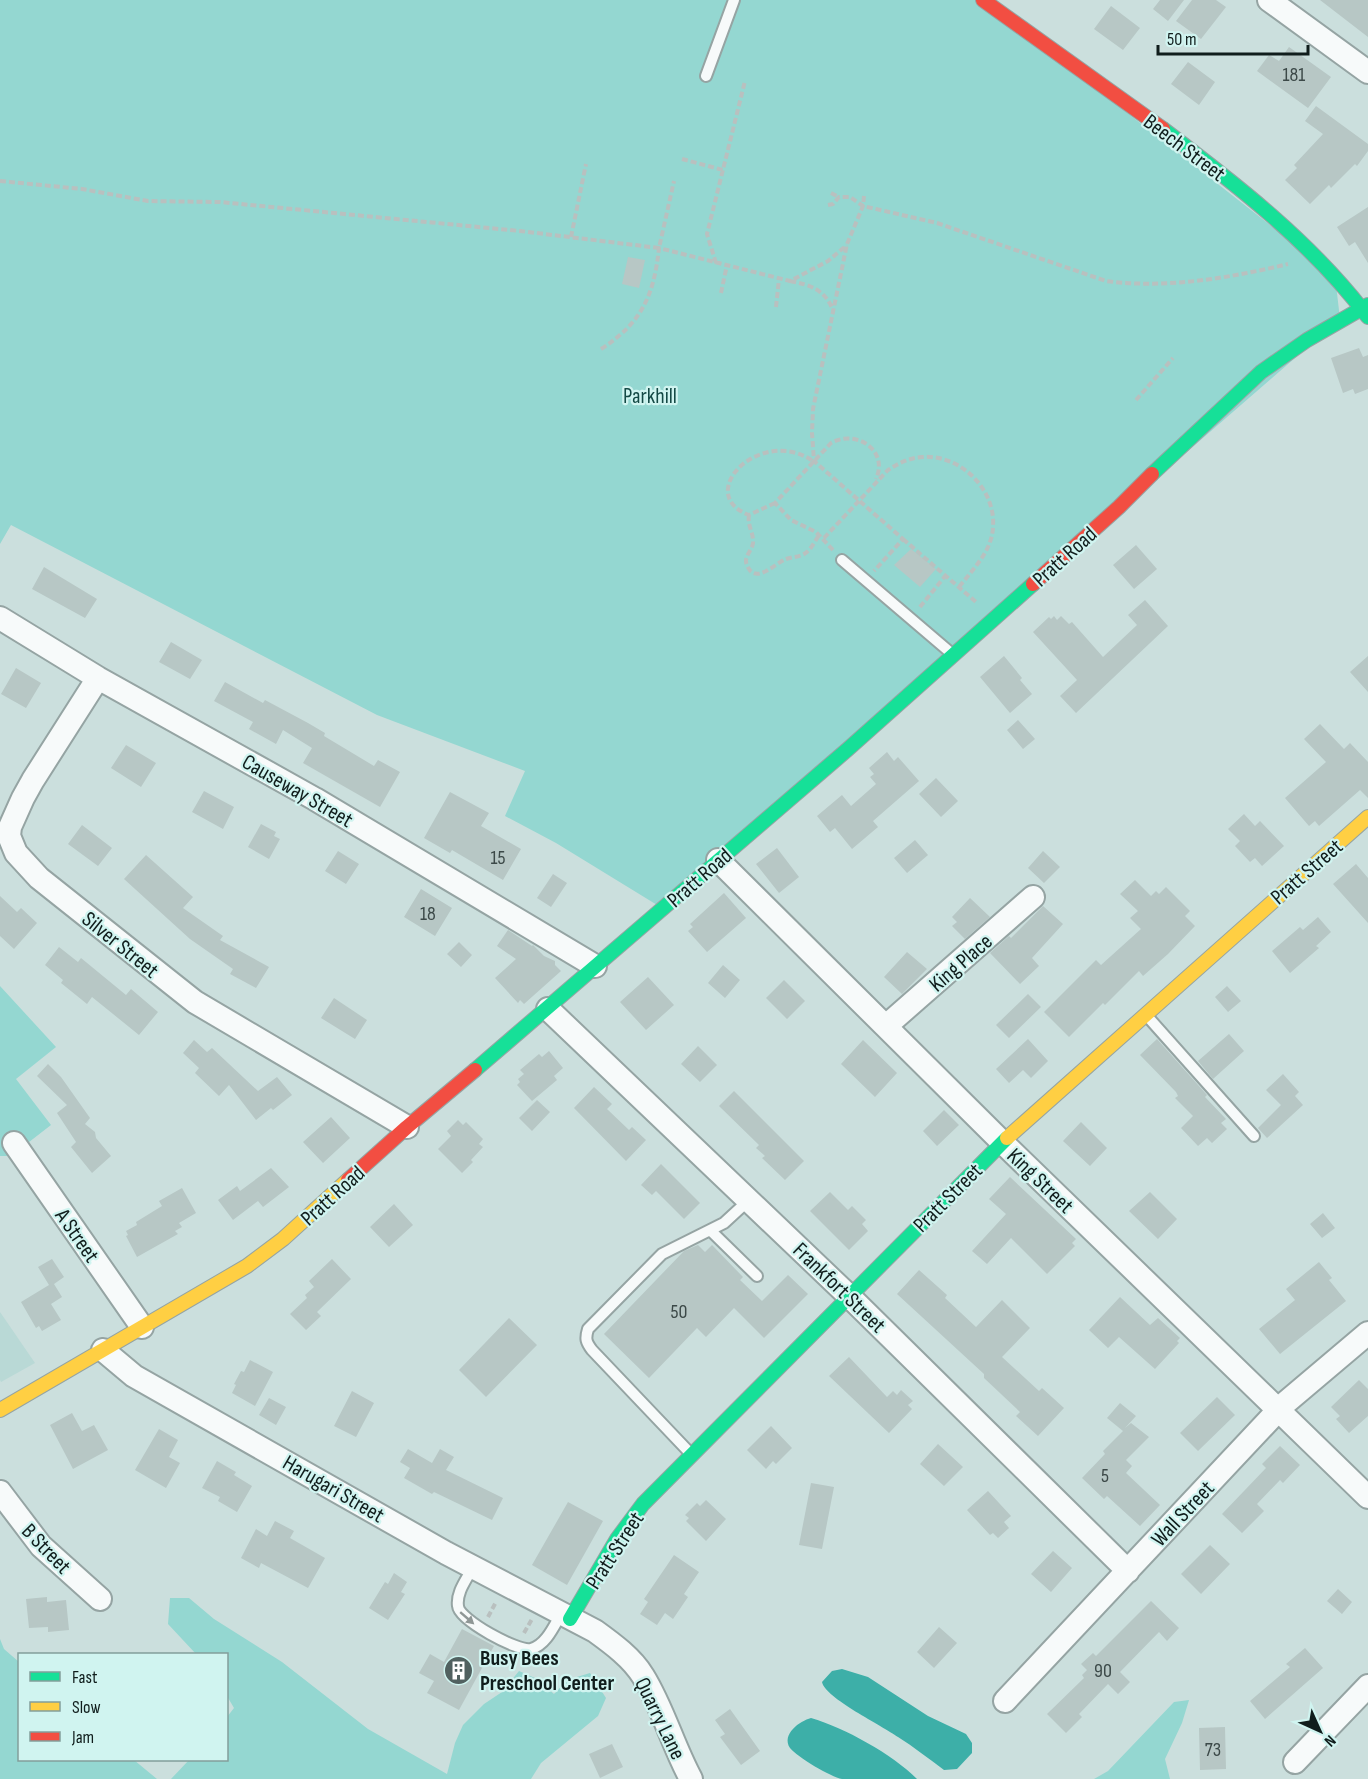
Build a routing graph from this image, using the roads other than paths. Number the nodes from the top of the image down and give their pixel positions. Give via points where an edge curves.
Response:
1 (734, 0) edge
2 (982, 0) edge
3 (1269, 0) edge
4 (1368, 72) edge
5 (706, 76) dead end
6 (1366, 310) edge
7 (842, 560) road end
8 (0, 618) edge
9 (953, 655) junction
10 (98, 678) junction
11 (1368, 817) edge
12 (718, 860) junction
13 (1033, 897) dead end
14 (595, 966) junction
15 (548, 1009) junction
16 (1145, 1013) junction
17 (886, 1026) junction
18 (407, 1127) junction
19 (1254, 1137) dead end
20 (1002, 1142) junction
21 (14, 1143) dead end
22 (749, 1200) junction
23 (710, 1230) junction
24 (758, 1276) dead end
25 (849, 1296) junction
26 (142, 1326) junction
27 (1368, 1333) edge
28 (103, 1350) junction
29 (0, 1410) edge
30 (1279, 1410) junction
31 (692, 1454) junction
32 (0, 1492) edge
33 (1368, 1497) edge
34 (473, 1567) junction
35 (1128, 1571) junction
36 (100, 1599) dead end
37 (566, 1617) junction
38 (1368, 1686) edge
39 (1005, 1701) dead end
40 (1294, 1762) dead end
41 (691, 1779) edge

1 - 5 lane
2 - 6 street, Beech Street via 1211,164 1315,257
3 - 4 street
6 - 9 street, Pratt Road via 1307,340 1261,372 1119,507
7 - 9 lane
8 - 10 street, Causeway Street
9 - 12 street, Pratt Road
10 - 14 street, Causeway Street via 315,799
10 - 18 street, Silver Street via 23,798 10,827 16,853 39,878 195,1002
11 - 16 street, Pratt Street
12 - 14 street, Pratt Road
12 - 17 street, King Street
13 - 17 street, King Place
14 - 15 street, Pratt Road
15 - 18 street, Pratt Road
15 - 22 street, Frankfort Street
16 - 19 lane
16 - 20 street, Pratt Street
17 - 20 street, King Street
18 - 26 street, Pratt Road via 267,1251
20 - 25 street, Pratt Street
20 - 30 street, King Street
21 - 26 street, A Street
22 - 23 lane
22 - 25 street, Frankfort Street
23 - 24 lane
23 - 31 lane via 662,1254 588,1329 585,1337 591,1350
25 - 31 street, Pratt Street
25 - 35 street, Frankfort Street
26 - 28 street, Pratt Road
27 - 30 street, Wall Street
28 - 29 street, Pratt Road
28 - 34 street, Harugari Street via 134,1376
30 - 33 street, King Street
30 - 35 street, Wall Street
31 - 37 street, Pratt Street via 616,1539
32 - 36 street, B Street via 41,1546
34 - 37 street, Harugari Street
34 -> 37 lane via 458,1605 462,1616 481,1628 519,1648 533,1649
35 - 39 street, Wall Street
37 - 41 street, Quarry Lane via 609,1641 642,1675
38 - 40 street

